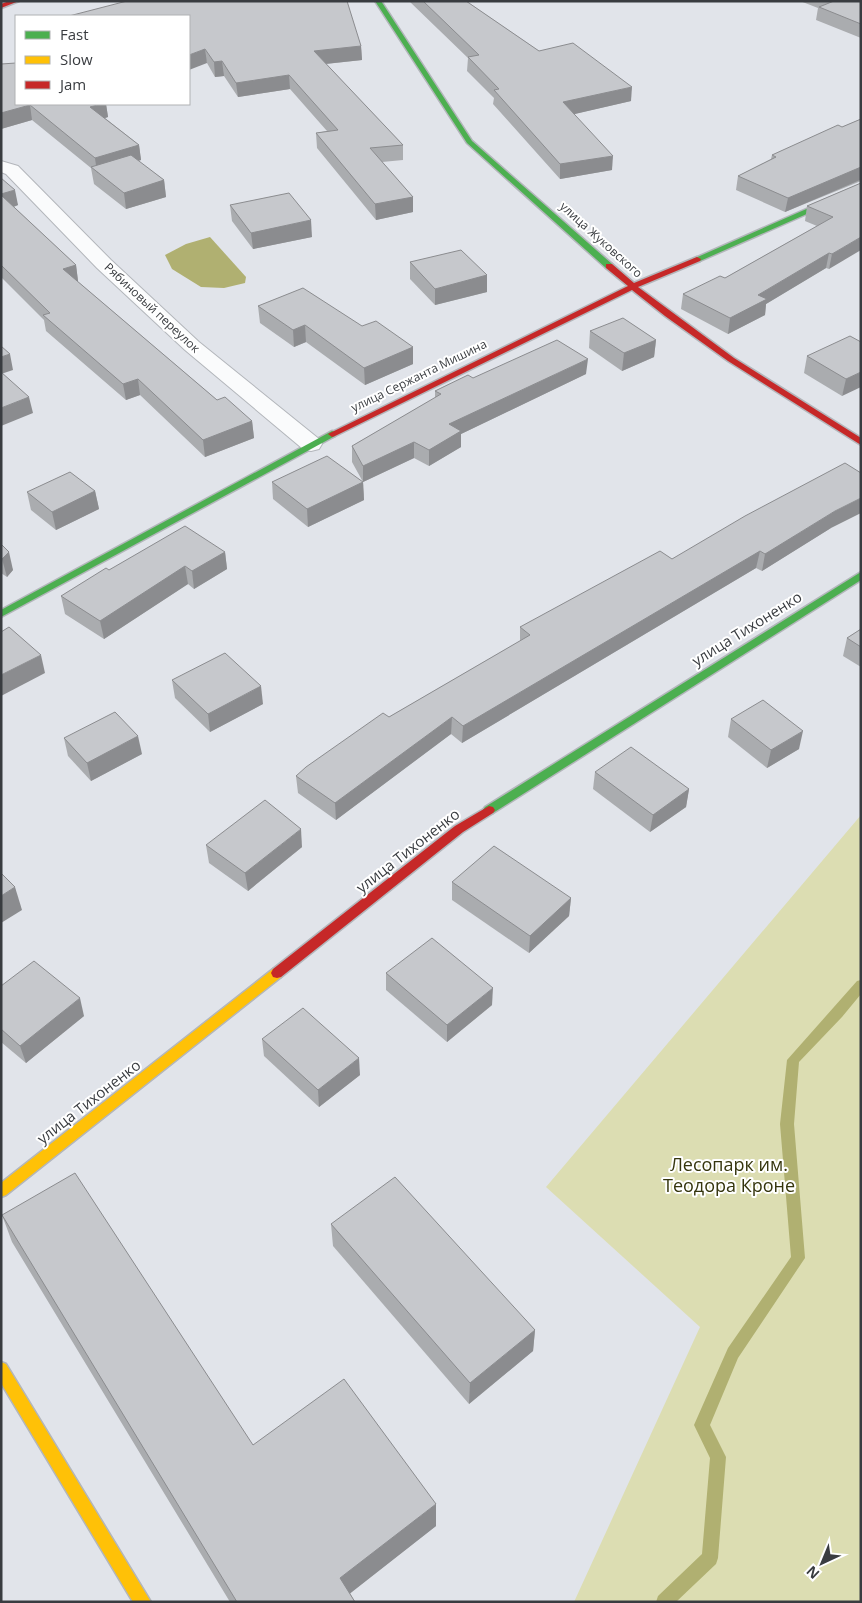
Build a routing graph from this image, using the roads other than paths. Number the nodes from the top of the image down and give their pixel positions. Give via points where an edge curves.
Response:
1 (16, 1) edge
2 (378, 1) edge
3 (1, 6) edge
4 (1, 166) edge
5 (861, 187) edge
6 (632, 287) junction
7 (861, 442) edge
8 (311, 444) junction
9 (861, 575) edge
10 (1, 614) edge
11 (1, 1191) edge
12 (1, 1369) edge
13 (143, 1602) edge

1 - 3 street
2 - 6 street, улица Жуковского via 469,142
4 - 8 street, Рябиновый переулок via 12,170 104,264 192,346
5 - 6 street, улица Сержанта Мишина
6 - 7 street, улица Жуковского via 759,380
6 - 8 street, улица Сержанта Мишина
8 - 10 street, улица Сержанта Мишина
9 - 11 street, улица Тихоненко via 459,829
12 - 13 street

